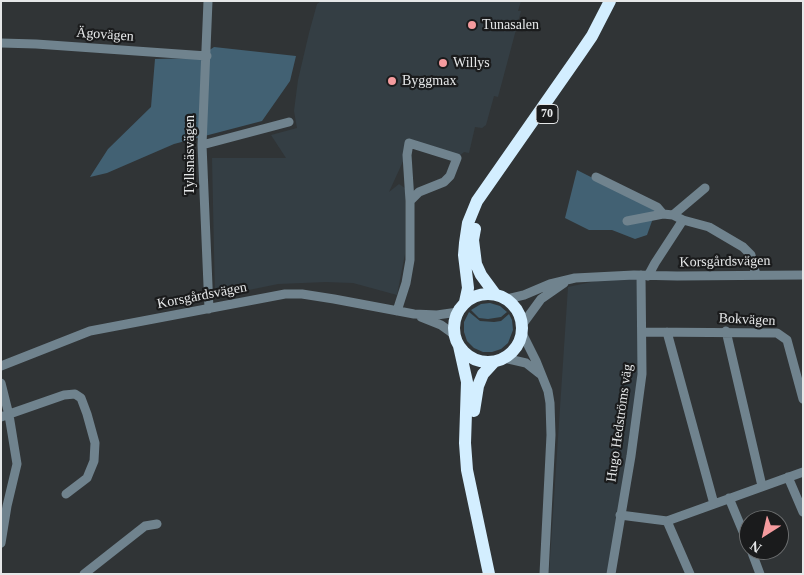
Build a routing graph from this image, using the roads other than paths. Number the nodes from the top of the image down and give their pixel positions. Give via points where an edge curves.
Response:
1 (208, 1) edge
2 (610, 1) edge
3 (619, 1) edge
4 (1, 43) edge
5 (207, 56) junction
6 (289, 122) dead end
7 (202, 145) junction
8 (596, 177) dead end
9 (705, 188) dead end
10 (410, 201) junction
11 (663, 214) junction
12 (673, 215) junction
13 (683, 220) junction
14 (627, 221) dead end
15 (803, 274) edge
16 (645, 275) junction
17 (756, 275) junction
18 (575, 278) junction
19 (501, 296) junction
20 (461, 307) junction
21 (209, 309) junction
22 (397, 311) junction
23 (414, 314) junction
24 (522, 329) junction
25 (726, 331) junction
26 (643, 332) junction
27 (668, 332) junction
28 (457, 341) junction
29 (499, 360) junction
30 (1, 366) edge
31 (543, 377) junction
32 (1, 383) edge
33 (803, 399) edge
34 (5, 416) edge
35 (803, 472) edge
36 (788, 477) junction
37 (762, 486) junction
38 (66, 494) dead end
39 (729, 498) junction
40 (714, 504) junction
41 (4, 506) edge
42 (803, 512) edge
43 (620, 514) junction
44 (667, 521) junction
45 (739, 522) edge
46 (157, 524) dead end
47 (1, 543) edge
48 (754, 560) edge
49 (84, 574) edge
50 (489, 574) edge
51 (497, 574) edge
52 (544, 574) edge
53 (610, 574) edge
54 (690, 574) edge
55 (760, 574) edge

1 - 5 street, Tyllsnäsvägen
2 - 20 highway, 70 via 592,36 477,201 468,223 464,260 468,288
3 - 19 highway, 70 via 586,59 489,196 479,217 474,254 481,275
4 - 5 street, Ägovägen
5 - 7 street, Tyllsnäsvägen
6 - 7 street
7 - 21 street, Tyllsnäsvägen
8 - 11 street via 657,207
9 - 12 street
10 - 10 street via 419,192 444,182 457,158 409,143
10 - 22 street via 409,266
11 - 12 street
11 - 14 street
12 - 13 street
13 - 16 street, Korsgårdsvägen
13 - 17 street via 709,228 743,247 750,255
15 - 17 street, Korsgårdsvägen
16 - 17 street, Korsgårdsvägen
16 - 18 street, Korsgårdsvägen
16 - 26 street, Hugo Hedströms väg
18 - 19 street, Korsgårdsvägen via 524,295
18 - 24 street, Korsgårdsvägen via 541,299
19 - 20 highway via 476,295
19 - 24 highway, 70 via 518,310
20 - 23 street, Korsgårdsvägen via 437,315
20 - 28 highway, 70 via 454,323
21 - 22 street, Korsgårdsvägen via 293,294
21 - 30 street, Korsgårdsvägen via 90,331
22 - 23 street, Korsgårdsvägen
23 - 28 street, Korsgårdsvägen via 441,326
24 - 29 highway via 516,348
24 - 31 street
25 - 27 street, Bokvägen
25 - 33 street, Bokvägen via 777,333 787,340
25 - 37 street
26 - 27 street, Bokvägen
26 - 43 street, Hugo Hedströms väg via 641,383
27 - 40 street
28 - 29 highway via 472,358 482,362
28 - 50 highway, 70 via 467,382 467,470
29 - 31 street via 526,363
29 - 51 highway via 483,374 478,386 473,437 475,471
31 - 52 street via 551,417
32 - 34 street
34 - 38 street via 64,395 75,394 80,398 88,414 95,443 94,462 87,478
34 - 41 street via 17,464
35 - 36 street
36 - 37 street
36 - 42 street
37 - 39 street
39 - 40 street
39 - 45 street
40 - 44 street
41 - 47 street
43 - 44 street
43 - 53 street, Hugo Hedströms väg
44 - 54 street
46 - 49 street via 145,526
48 - 55 street

